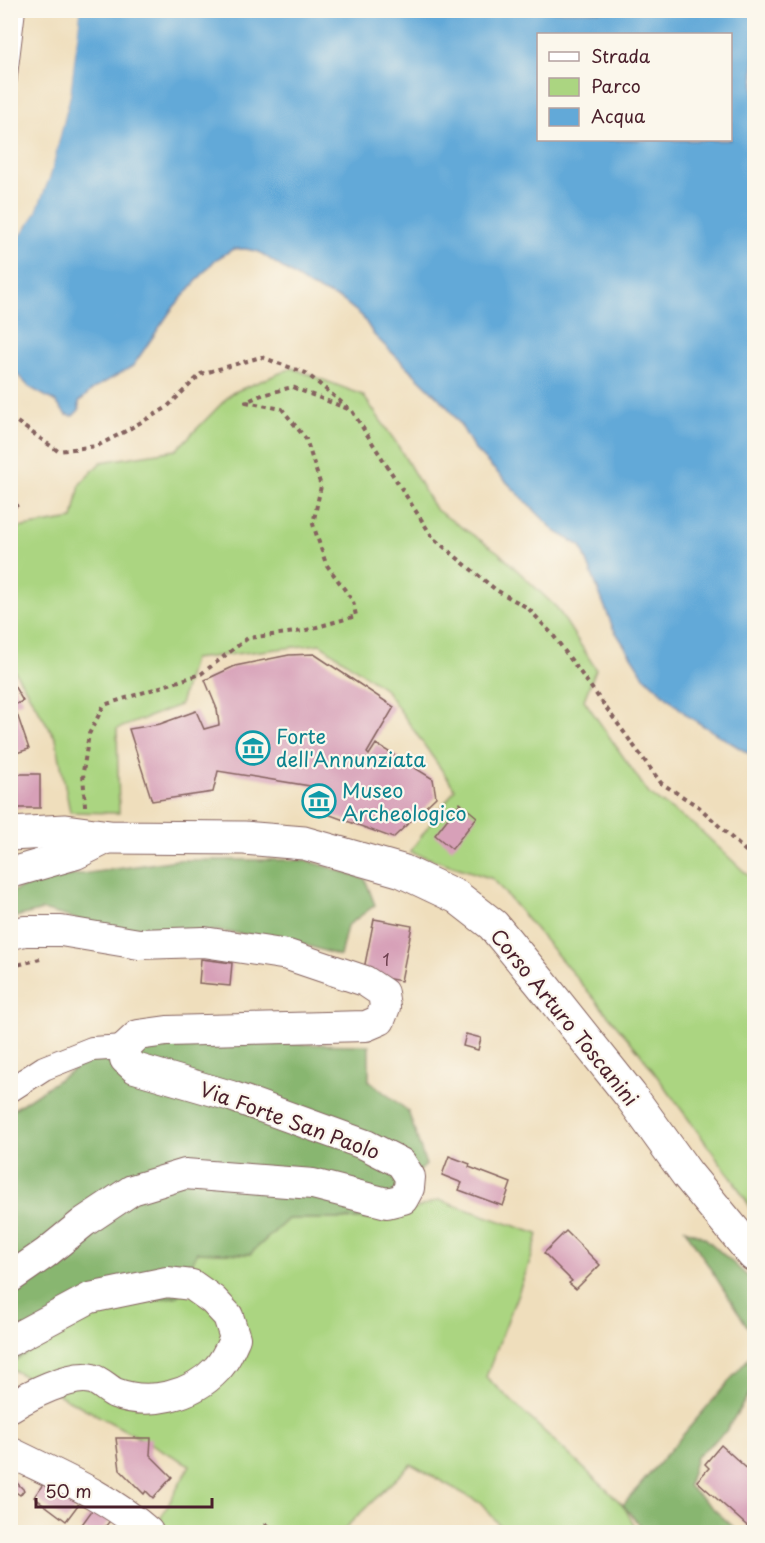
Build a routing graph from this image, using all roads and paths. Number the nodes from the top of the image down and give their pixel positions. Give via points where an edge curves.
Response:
1 (19, 10) edge
2 (10, 84) edge
3 (352, 411) junction
4 (10, 417) edge
5 (10, 486) edge
6 (10, 510) edge
7 (10, 834) edge
8 (110, 837) junction
9 (754, 859) edge
10 (10, 873) edge
11 (10, 934) edge
12 (125, 1047) junction
13 (10, 1090) edge
14 (754, 1255) edge
15 (10, 1278) edge
16 (10, 1341) edge
17 (10, 1407) edge
18 (10, 1452) edge
19 (148, 1533) edge
20 (259, 1533) edge
21 (278, 1533) edge

1 - 2 lane
3 - 4 path via 306,373 261,357 201,374 166,408 97,446 58,451
3 - 8 path via 292,387 246,402 282,409 306,439 321,486 313,525 326,564 353,601 357,616 303,631 248,638 201,674 104,705 89,734 83,772 84,804
3 - 9 path via 433,538 496,590 528,608 553,635 661,783 699,807
5 - 6 path via 16,508
7 - 8 main road, Corso Arturo Toscanini via 65,831
8 - 10 street via 76,854
8 - 14 main road, Corso Arturo Toscanini via 244,838 304,843 402,872 456,897 493,926 540,982
11 - 12 street via 61,931 139,944 204,942 288,955 365,981 383,993 386,1007 380,1020 366,1026 167,1031 138,1035
12 - 13 street via 92,1049 44,1068
12 - 15 street, Via Forte San Paolo via 125,1059 135,1068 231,1096 366,1145 401,1163 410,1177 409,1188 403,1199 387,1203 313,1184 185,1174 132,1190
16 - 17 street via 90,1298 167,1282 192,1285 213,1300 228,1316 235,1338 217,1370 192,1388 168,1397 140,1398 115,1393 92,1379 72,1379
18 - 19 street via 70,1480 129,1515
20 - 21 path via 266,1525

